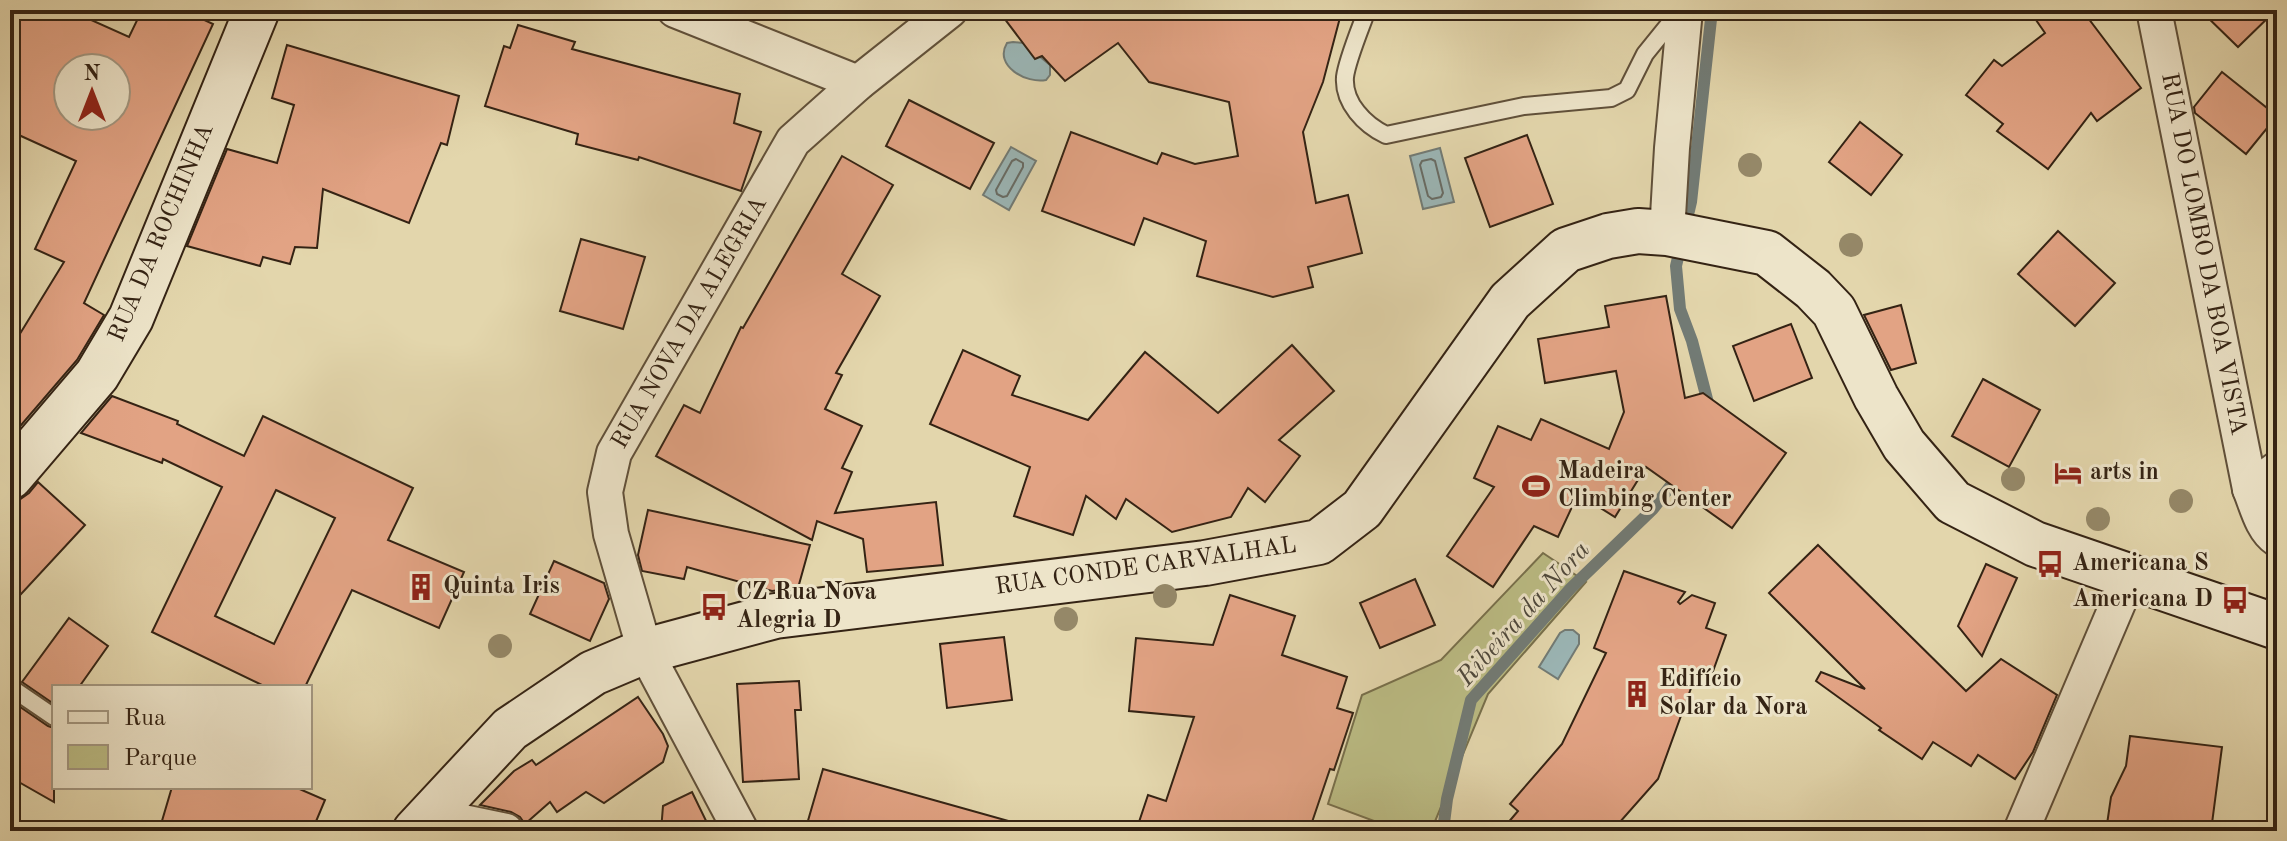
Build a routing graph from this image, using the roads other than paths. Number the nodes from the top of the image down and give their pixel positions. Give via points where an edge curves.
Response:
1 (257, 10) edge
2 (675, 10) edge
3 (950, 10) edge
4 (1367, 10) edge
5 (1683, 10) edge
6 (2154, 10) edge
7 (858, 83) junction
8 (1667, 233) junction
9 (10, 477) edge
10 (2264, 479) edge
11 (2277, 539) edge
12 (2130, 575) junction
13 (2277, 627) edge
14 (645, 651) junction
15 (10, 687) edge
16 (52, 716) edge
17 (422, 823) edge
18 (506, 831) edge
19 (741, 831) edge
20 (2021, 831) edge

1 - 9 street, RUA DA ROCHINHA via 131,318 97,375
2 - 7 street
3 - 7 street, RUA NOVA DA ALEGRIA
4 - 5 lane via 1345,77 1349,100 1360,116 1386,135 1524,106 1611,98 1627,90 1645,54
5 - 8 street
6 - 10 street, RUA DO LOMBO DA BOA VISTA
7 - 14 street, RUA NOVA DA ALEGRIA via 793,141 614,453 605,492 609,520
8 - 12 street, RUA CONDE CARVALHAL via 1767,253 1813,289 1834,311 1904,445 1953,502 2035,544
8 - 14 street, RUA CONDE CARVALHAL via 1608,236 1566,250 1510,301 1362,509 1319,542 1205,563 775,616
10 - 11 street, RUA DO LOMBO DA BOA VISTA via 2261,518
12 - 13 street, RUA CONDE CARVALHAL
12 - 20 street
14 - 17 street, RUA CONDE CARVALHAL via 593,673 510,729
14 - 19 street, RUA NOVA DA ALEGRIA
15 - 16 lane
17 - 18 street

